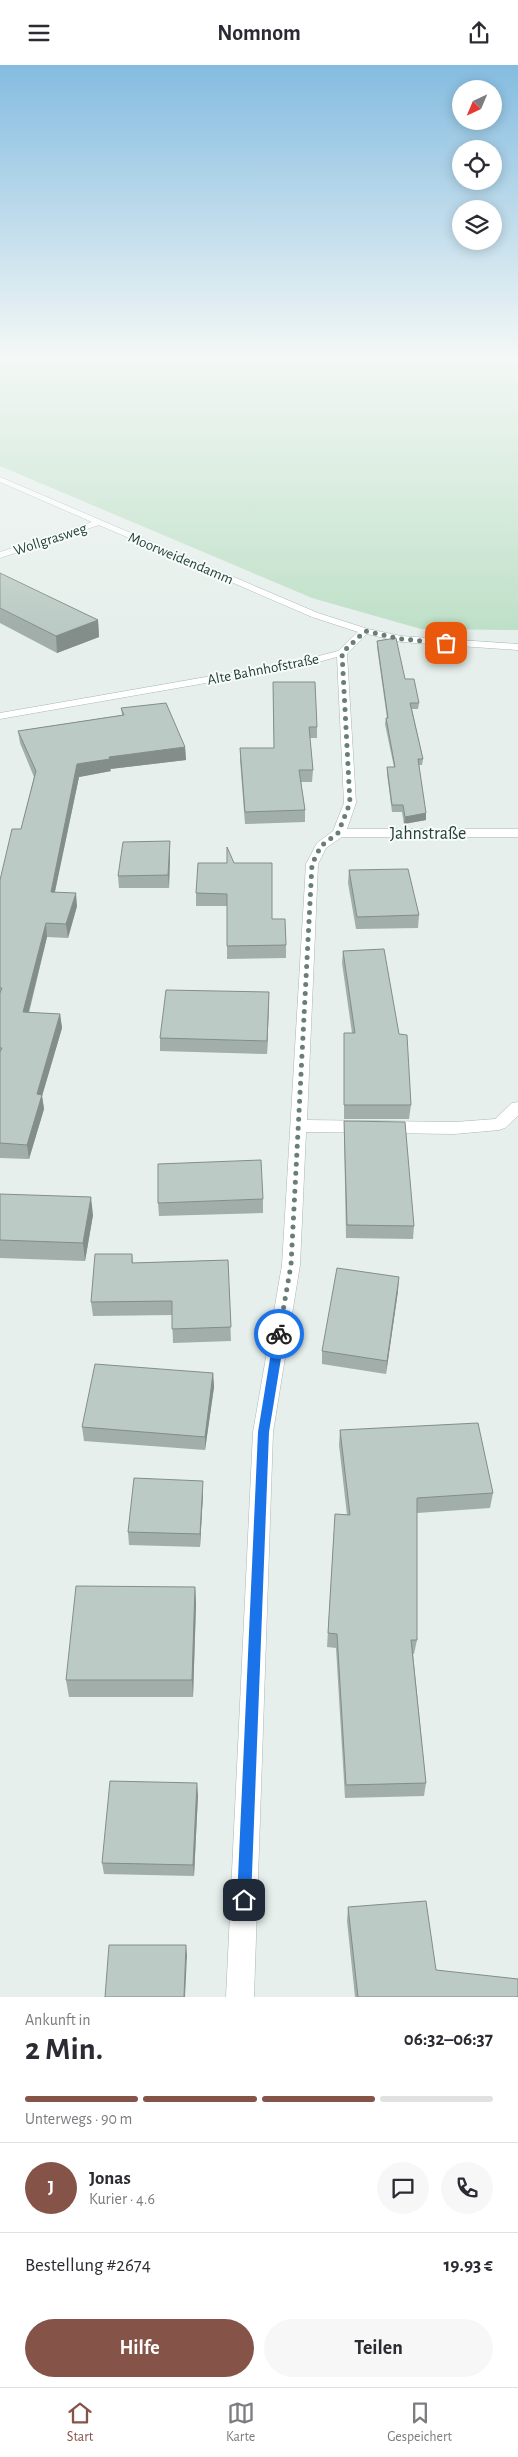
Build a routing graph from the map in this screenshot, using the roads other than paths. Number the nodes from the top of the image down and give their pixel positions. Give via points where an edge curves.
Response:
1 (0, 479) edge
2 (100, 522) junction
3 (0, 555) edge
4 (365, 631) junction
5 (518, 647) edge
6 (342, 653) junction
7 (0, 716) edge
8 (338, 833) junction
9 (518, 833) edge
10 (518, 1107) edge
11 (299, 1126) junction
12 (240, 1997) edge

1 - 2 street, Moorweidendamm
2 - 3 street, Wollgrasweg
2 - 4 street, Moorweidendamm via 315,615
4 - 5 street via 401,639
4 - 6 street, Alte Bahnhofstraße
6 - 7 street, Alte Bahnhofstraße via 303,663
6 - 8 street via 350,803
8 - 9 street, Jahnstraße
8 - 11 street via 321,846 312,864
10 - 11 street via 499,1124 456,1128
11 - 12 street via 291,1265 263,1432

